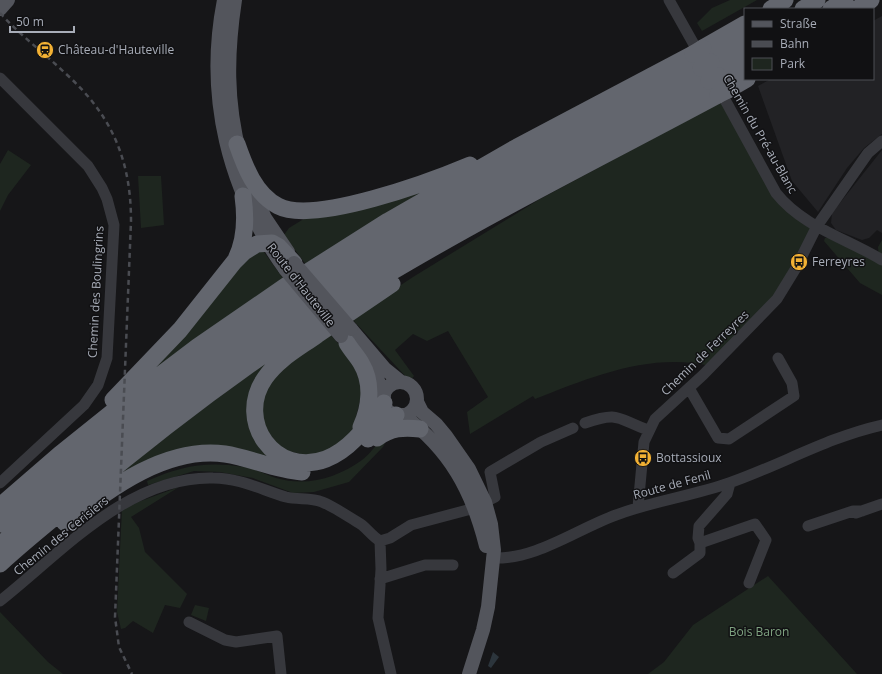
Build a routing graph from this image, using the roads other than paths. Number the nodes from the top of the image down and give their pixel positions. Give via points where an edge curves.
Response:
1 (8, 0) edge
2 (224, 0) edge
3 (235, 0) edge
4 (669, 0) edge
5 (786, 0) edge
6 (817, 0) edge
7 (845, 0) edge
8 (871, 0) edge
9 (773, 8) edge
10 (805, 8) edge
11 (833, 8) edge
12 (859, 8) edge
13 (0, 9) edge
14 (744, 25) edge
15 (744, 44) edge
16 (744, 61) edge
17 (710, 72) junction
18 (0, 78) edge
19 (744, 78) edge
20 (882, 141) edge
21 (237, 144) junction
22 (517, 147) junction
23 (243, 196) junction
24 (509, 207) junction
25 (816, 226) junction
26 (267, 243) junction
27 (882, 260) edge
28 (234, 262) junction
29 (289, 266) junction
30 (346, 336) junction
31 (778, 358) dead end
32 (400, 382) junction
33 (689, 388) junction
34 (416, 402) junction
35 (392, 407) junction
36 (585, 423) dead end
37 (882, 425) edge
38 (573, 428) dead end
39 (420, 429) junction
40 (648, 430) junction
41 (357, 444) junction
42 (0, 483) edge
43 (730, 483) junction
44 (18, 489) junction
45 (882, 504) edge
46 (480, 505) junction
47 (0, 506) edge
48 (638, 507) junction
49 (862, 511) junction
50 (839, 521) dead end
51 (0, 524) edge
52 (808, 526) dead end
53 (380, 541) junction
54 (700, 543) junction
55 (0, 545) edge
56 (492, 558) junction
57 (0, 564) edge
58 (453, 565) dead end
59 (0, 570) edge
60 (673, 573) dead end
61 (380, 578) junction
62 (749, 583) dead end
63 (0, 602) edge
64 (189, 622) dead end
65 (281, 674) edge
66 (391, 674) edge
67 (469, 674) edge

1 - 13 main road
2 - 23 main road, Route d'Hauteville via 218,43 218,95 226,147
3 - 21 main road, Route d'Hauteville via 228,72
4 - 25 street, Chemin du Pré-au-Blanc via 776,193 785,204
5 - 9 highway
6 - 10 highway
7 - 11 highway
8 - 12 highway
14 - 17 highway
15 - 17 highway
16 - 17 highway
17 - 19 highway
17 - 22 highway
17 - 24 highway
17 - 51 highway via 464,195 332,274 175,382 99,441
17 - 55 highway via 471,208 334,290 158,415
18 - 42 street, Chemin des Boulingrins via 88,166 107,199 114,225 107,358 102,375 84,405
20 - 25 street, Chemin de Ferreyres via 868,153
21 - 22 highway via 262,194 279,206 298,211 337,207 383,195
21 - 29 main road, Route d'Hauteville via 257,203
22 - 44 highway via 356,241 246,313 135,394
23 - 26 main road, Route d'Hauteville
23 - 28 highway via 244,234
24 - 41 highway via 294,351 263,381 255,401 256,425 264,440 281,456 297,462 320,461
24 - 57 highway via 382,278 253,363 163,430
25 - 27 street, Chemin du Pré-au-Blanc
25 - 33 street, Chemin de Ferreyres via 794,273 778,299
26 - 28 highway via 249,248
26 - 29 highway via 277,245
28 - 44 highway via 203,303 153,359 73,440
29 - 30 main road, Route d'Hauteville, bridge
30 - 32 main road, Route d'Hauteville
30 - 35 main road, Route d'Hauteville via 378,378
30 - 41 highway via 365,371 369,388 366,412
31 - 33 street via 792,384 794,396 729,439 718,438
32 - 34 main road via 413,388
32 - 35 main road via 391,385
33 - 40 street, Chemin de Ferreyres via 655,419
34 - 35 main road via 412,411
34 - 46 main road via 460,454
35 - 39 main road
35 - 41 highway
36 - 40 street via 609,416 620,417
37 - 43 street, Route de Fenil via 837,438
38 - 46 street via 541,442 490,472 495,497
39 - 41 highway via 402,427
39 - 46 main road via 450,460
40 - 48 street, Chemin de Ferreyres via 644,442
41 - 59 highway via 337,464 305,472 291,471 224,454 208,453 177,458 146,470 122,484
43 - 48 street, Route de Fenil
43 - 54 street via 727,494 699,526
44 - 47 highway
45 - 49 street
46 - 53 street via 411,525
46 - 56 main road
48 - 56 street, Route de Fenil via 519,557
49 - 50 street
49 - 52 street via 853,511
53 - 61 street
53 - 63 street, Chemin des Cerisiers via 360,524 321,501 287,497 232,480 214,478 181,481 125,502 79,535
54 - 60 street via 700,553
54 - 62 street via 755,524 766,540
56 - 67 main road via 491,584 483,630
58 - 61 street via 426,565
61 - 66 street via 378,618
64 - 65 street via 225,640 236,642 277,636

